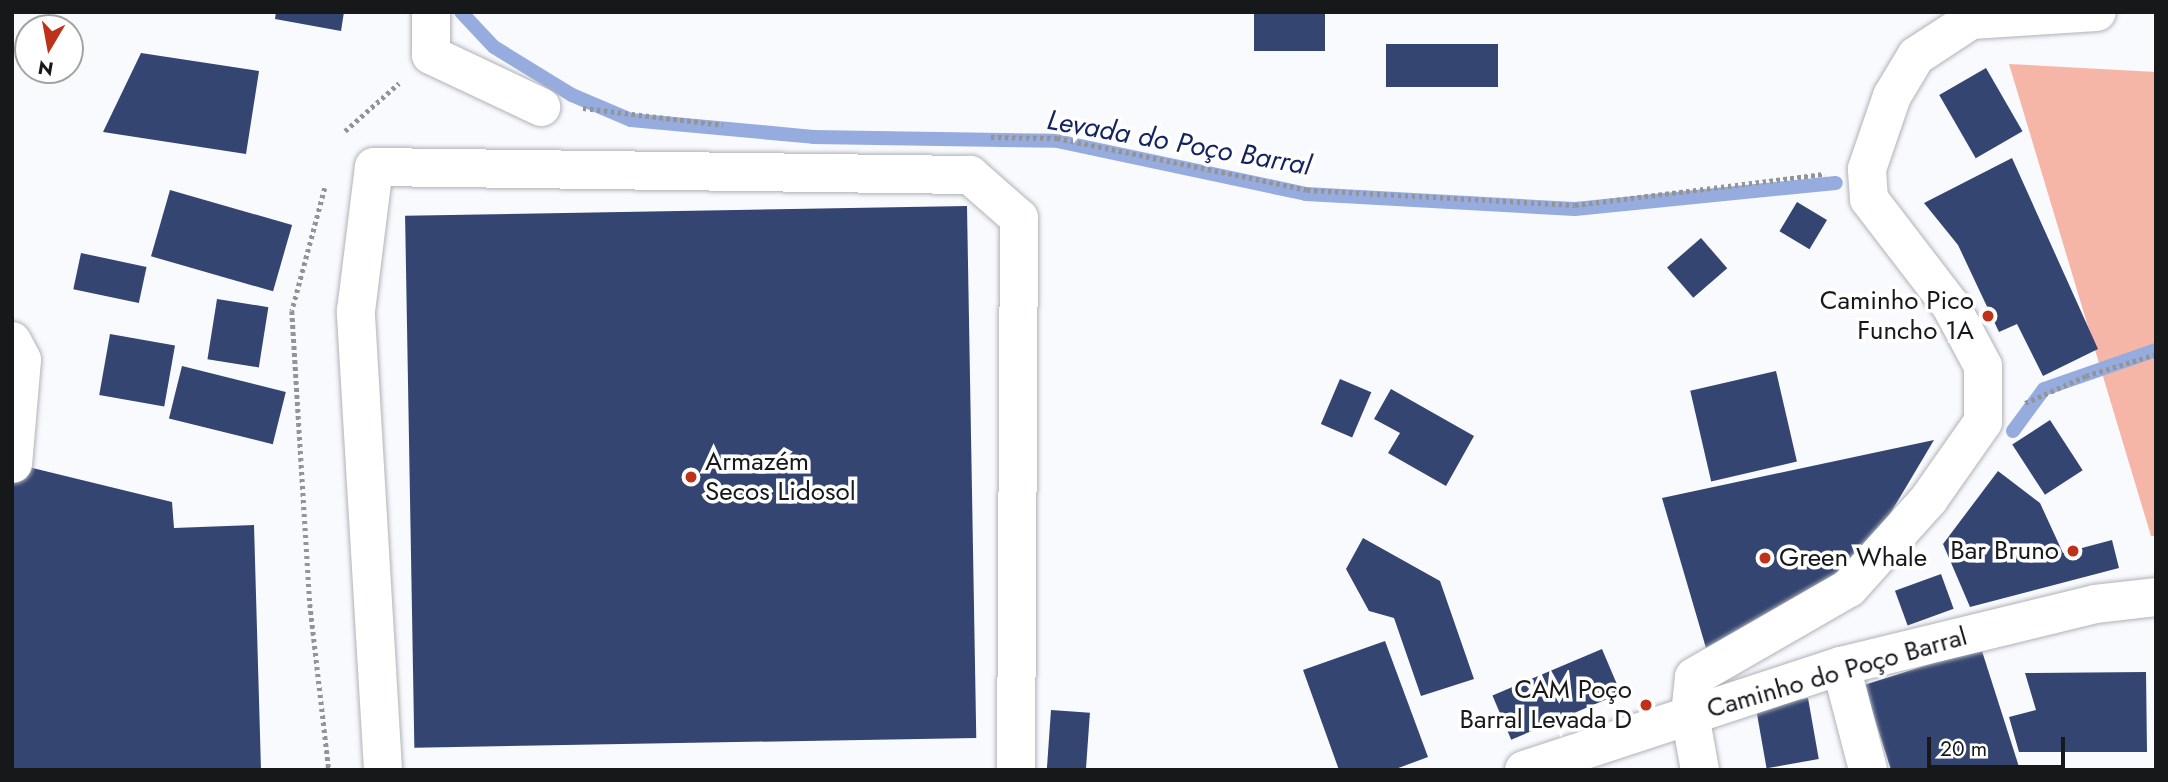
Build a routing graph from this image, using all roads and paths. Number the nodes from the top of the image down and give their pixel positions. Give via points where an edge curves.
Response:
1 (431, 12) edge
2 (2096, 12) edge
3 (541, 107) joint
4 (732, 126) dead end
5 (976, 137) dead end
6 (1867, 169) junction
7 (12, 341) edge
8 (2156, 354) edge
9 (1983, 422) junction
10 (13, 464) edge
11 (2156, 597) edge
12 (1841, 666) junction
13 (1690, 715) junction
14 (383, 770) edge
15 (1016, 770) edge
16 (1524, 770) edge
17 (1700, 770) edge
18 (1868, 770) edge

1 - 3 street via 431,55
2 - 6 street via 1971,20 1916,56 1892,96
3 - 4 path via 598,108
5 - 6 path via 1057,138 1307,190 1575,205
6 - 9 street via 1870,199 1951,306 1983,366
7 - 10 street via 22,360
8 - 9 path via 2086,376
9 - 13 street via 1928,499 1849,587 1694,677
11 - 12 street, Caminho do Poço Barral via 2095,604
12 - 13 street, Caminho do Poço Barral
12 - 18 street
13 - 16 street, Caminho do Poço Barral
13 - 17 street
14 - 15 street via 356,311 374,167 970,175 1019,218

